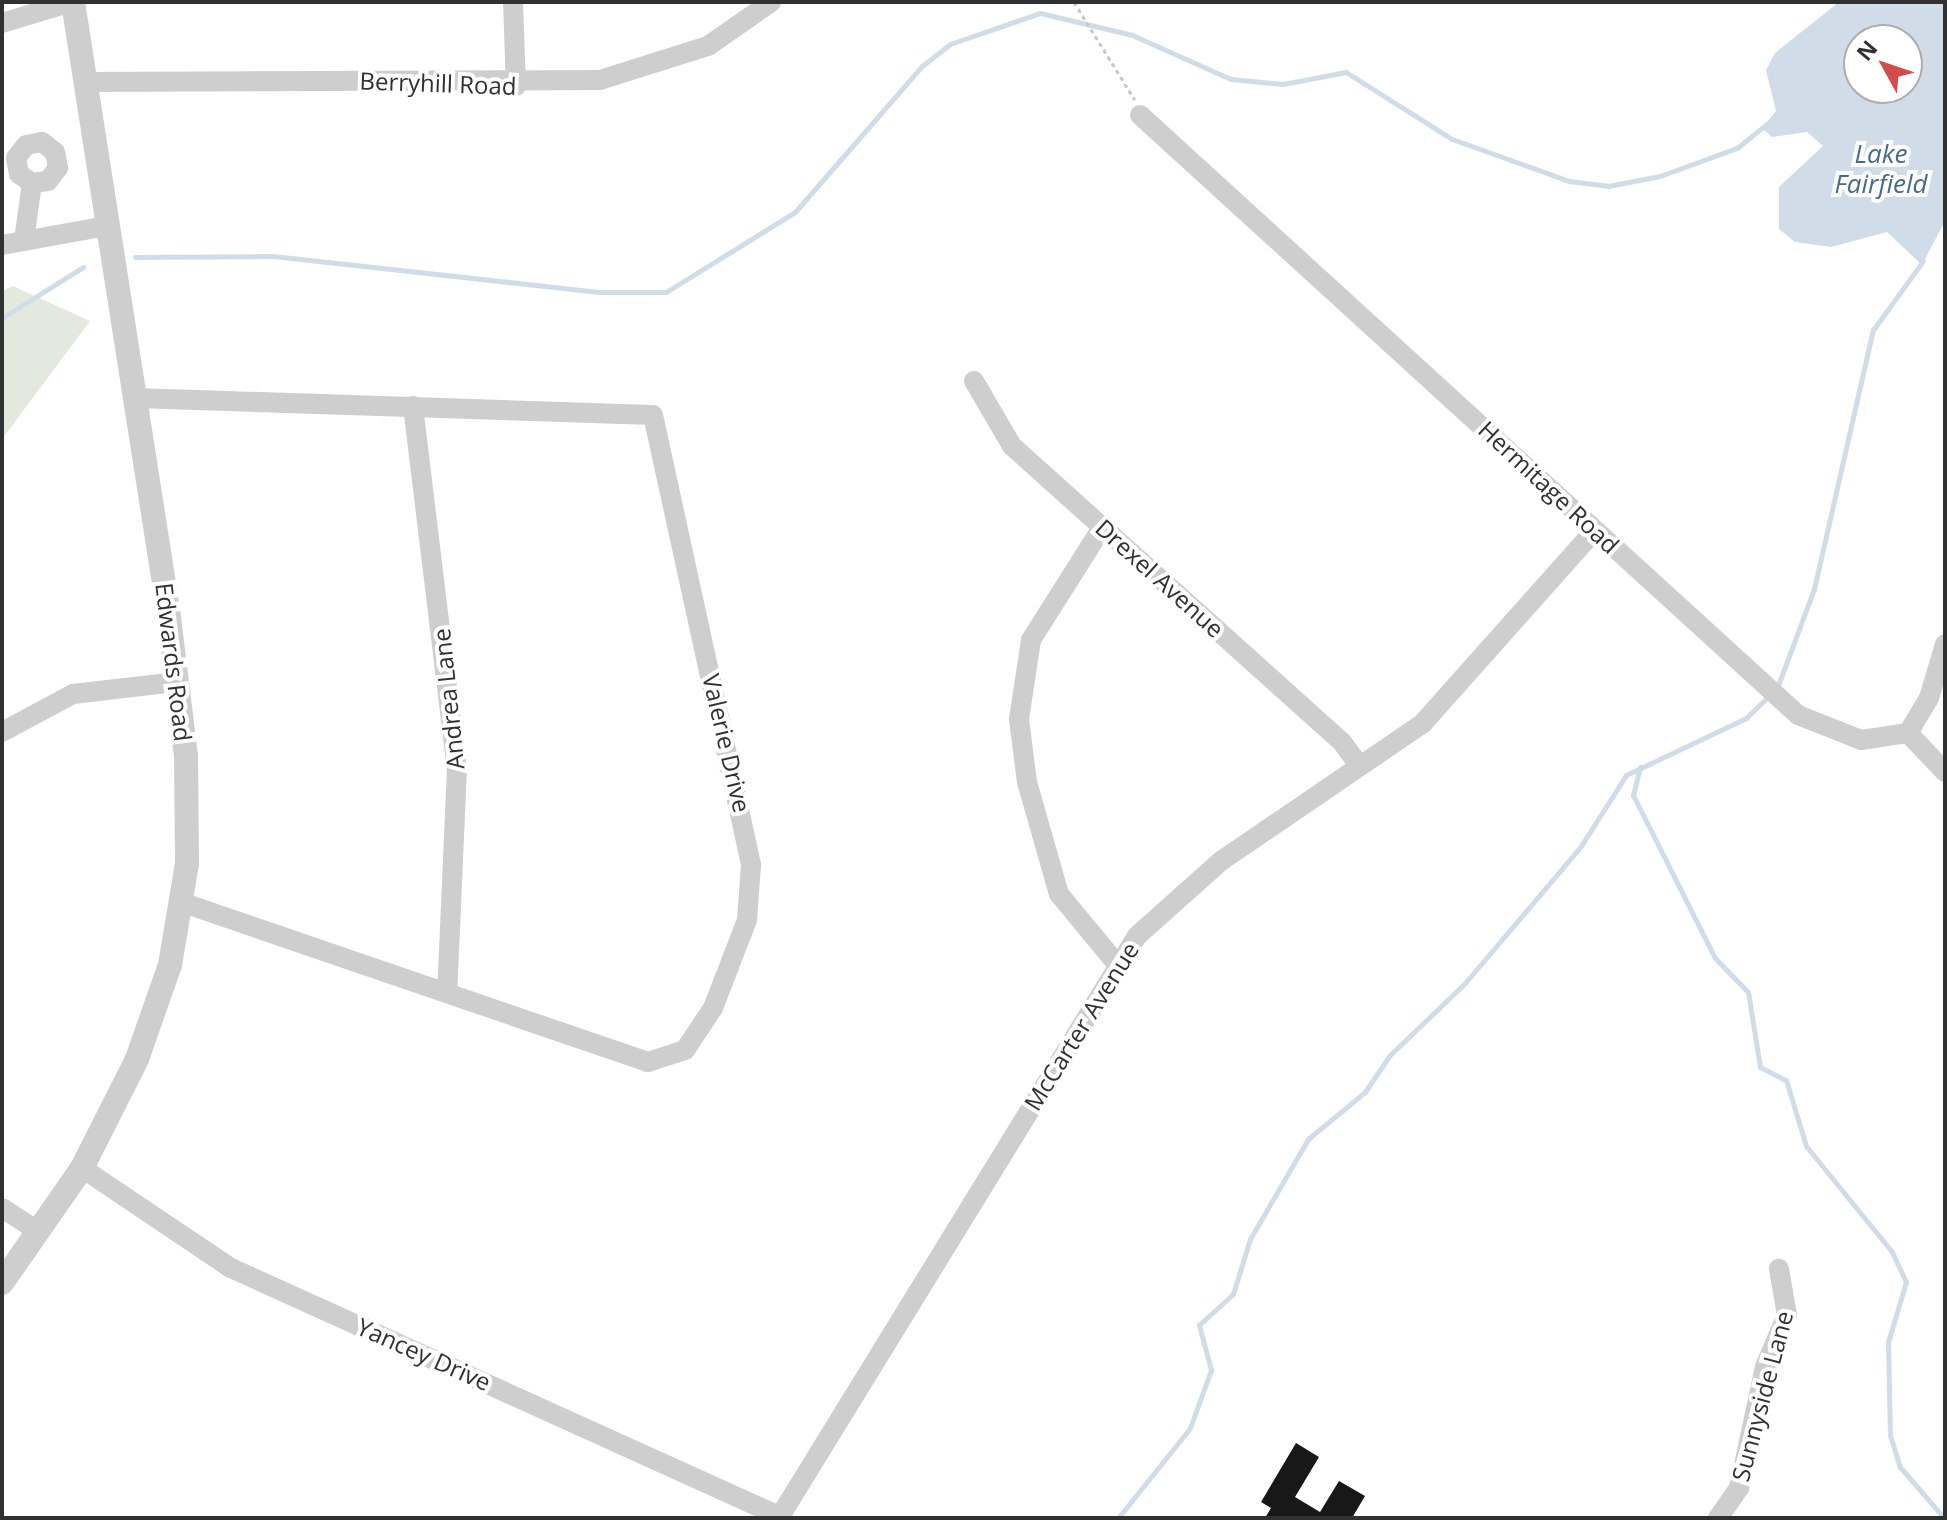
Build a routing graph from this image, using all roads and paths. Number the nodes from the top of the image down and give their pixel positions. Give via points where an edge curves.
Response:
1 (72, 2) edge
2 (513, 2) edge
3 (771, 2) edge
4 (1074, 2) edge
5 (2, 23) edge
6 (86, 82) junction
7 (1129, 84) dead end
8 (516, 86) junction
9 (1140, 115) dead end
10 (32, 183) dead end
11 (107, 226) junction
12 (24, 240) junction
13 (2, 245) edge
14 (974, 381) dead end
15 (136, 398) junction
16 (413, 406) junction
17 (1103, 526) junction
18 (1594, 531) junction
19 (1945, 644) edge
20 (177, 682) junction
21 (2, 732) edge
22 (1908, 733) junction
23 (1359, 765) junction
24 (1945, 772) edge
25 (184, 903) junction
26 (1117, 964) junction
27 (447, 993) junction
28 (82, 1168) junction
29 (2, 1208) edge
30 (39, 1232) junction
31 (1779, 1269) dead end
32 (2, 1283) edge
33 (779, 1517) edge
34 (1718, 1518) edge

1 - 5 street
1 - 6 street, Edwards Road
2 - 8 street
3 - 8 street, Berryhill Road via 727,35 643,71
4 - 7 path
6 - 8 street, Berryhill Road via 144,76
6 - 11 street, Edwards Road
9 - 18 street, Hermitage Road
10 - 12 street
11 - 12 street
11 - 15 street, Edwards Road
12 - 13 street
14 - 17 street, Drexel Avenue via 1000,434
15 - 16 street, Valerie Drive
15 - 20 street, Edwards Road
16 - 27 street, Andrea Lane via 457,768
16 - 27 street, Valerie Drive via 653,415 751,865 747,920 713,1008 691,1044 668,1059 626,1059
17 - 23 street, Drexel Avenue via 1342,742
17 - 26 street via 1031,640 1019,719 1027,782 1059,894
18 - 22 street, Hermitage Road via 1769,694 1838,735 1889,740
18 - 23 street, McCarter Avenue via 1440,708
19 - 22 street via 1929,698
20 - 21 street via 73,694
20 - 25 street, Edwards Road via 188,802
22 - 24 street
23 - 26 street, McCarter Avenue via 1169,903
25 - 27 street, Valerie Drive
25 - 28 street, Edwards Road via 152,1024
26 - 33 street, McCarter Avenue
28 - 30 street, Edwards Road
28 - 33 street, Yancey Drive via 231,1268
29 - 30 street
30 - 32 street, Edwards Road
31 - 34 street, Sunnyside Lane via 1787,1315 1765,1367 1739,1488

